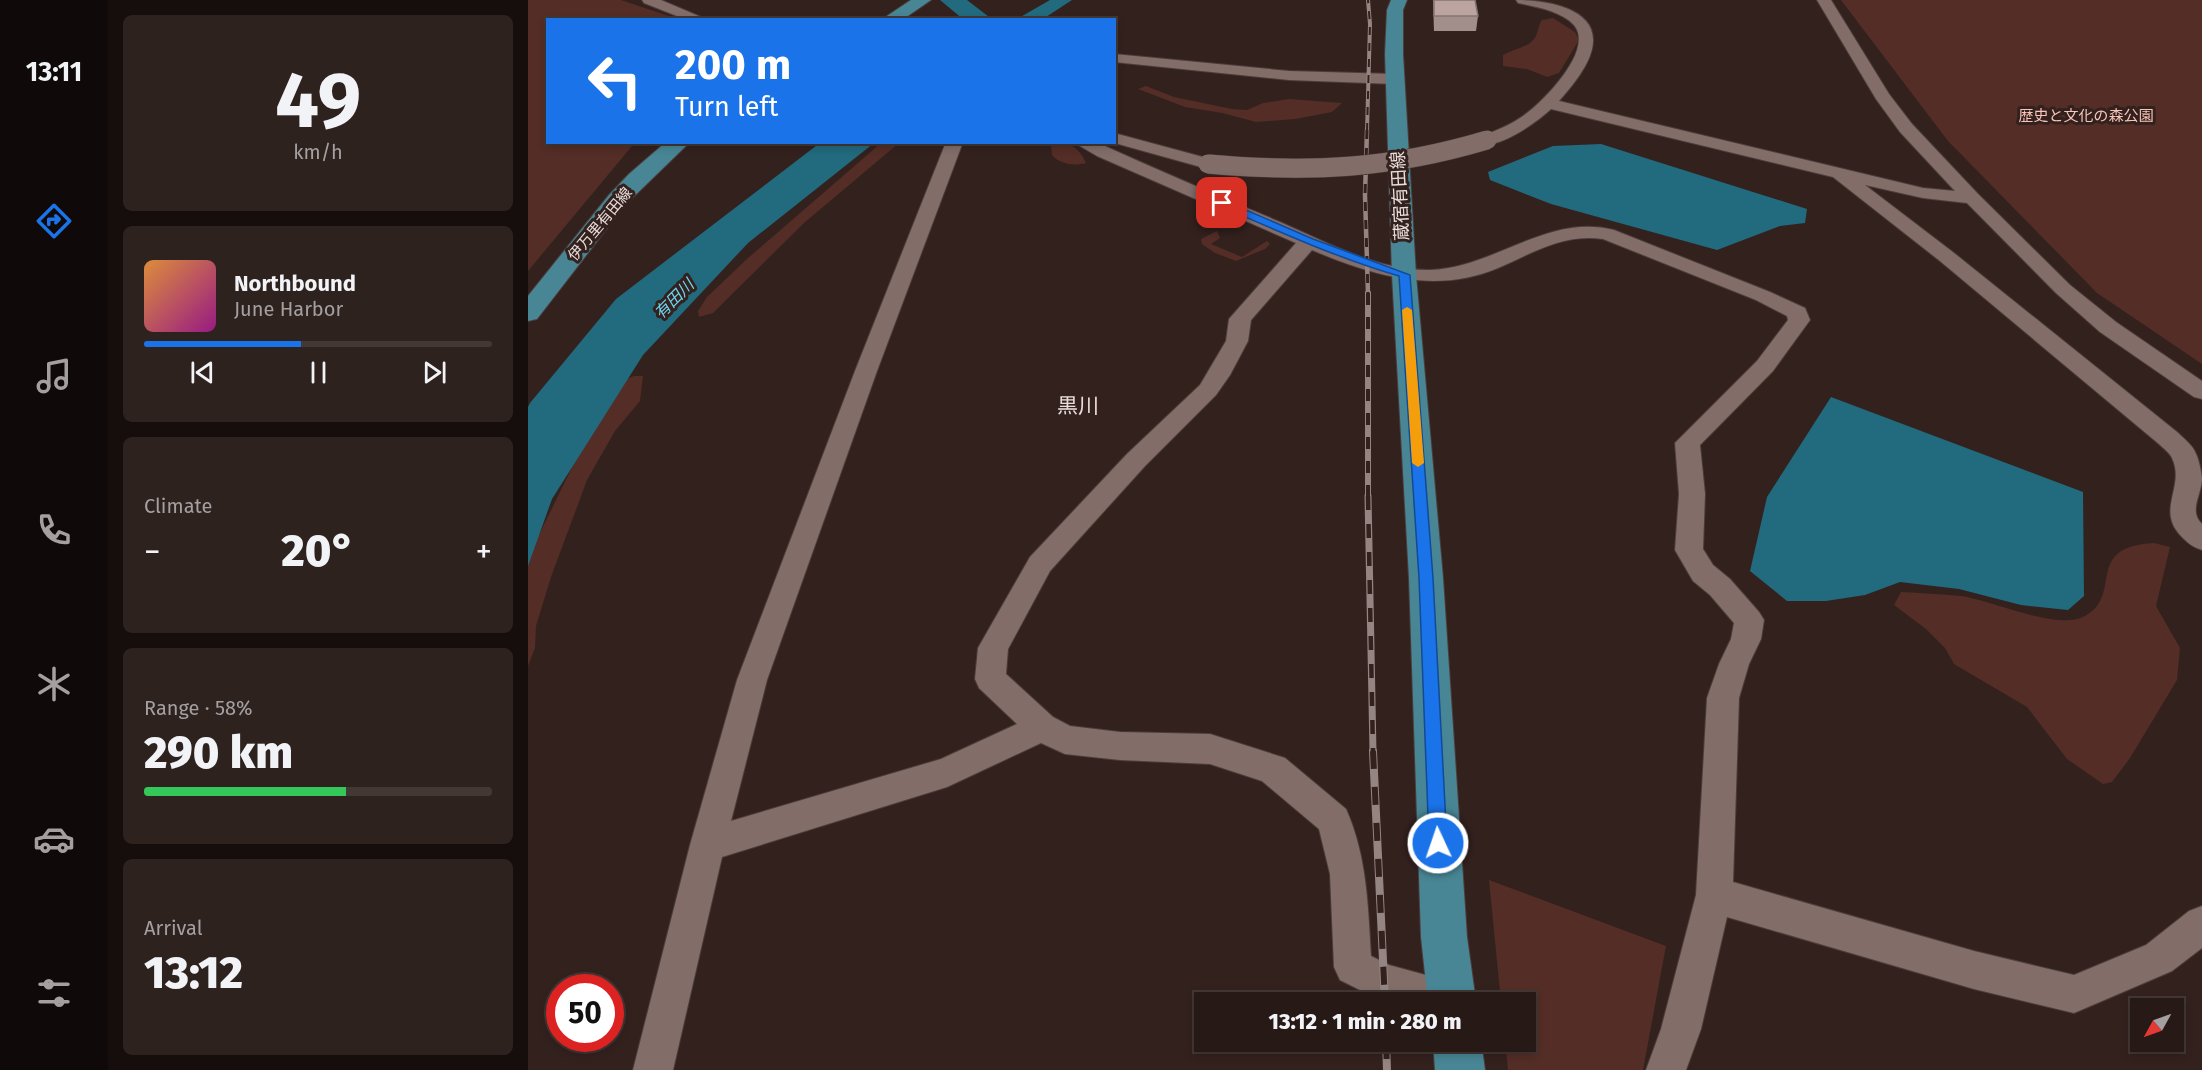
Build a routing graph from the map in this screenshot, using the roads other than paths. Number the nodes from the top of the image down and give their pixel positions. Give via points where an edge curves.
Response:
1 (649, 0) edge
2 (923, 0) edge
3 (1399, 0) edge
4 (1523, 0) edge
5 (1824, 0) edge
6 (696, 18) edge
7 (892, 18) edge
8 (1116, 58) edge
9 (1394, 79) junction
10 (1550, 104) junction
11 (1116, 139) edge
12 (677, 144) edge
13 (954, 144) edge
14 (1086, 144) edge
15 (1840, 174) junction
16 (1972, 198) junction
17 (1309, 241) junction
18 (1404, 275) junction
19 (528, 313) edge
20 (2202, 392) edge
21 (2202, 540) edge
22 (1042, 727) junction
23 (707, 845) junction
24 (1714, 896) junction
25 (2202, 924) edge
26 (1405, 992) edge
27 (1451, 992) edge
28 (1458, 1052) edge
29 (653, 1070) edge
30 (1460, 1070) edge
31 (1666, 1070) edge

1 - 6 street
2 - 7 main road
3 - 9 main road, 蔵宿有田線 via 1395,10
4 - 10 street via 1565,14 1584,30 1585,52
5 - 16 street via 1882,96 1906,128
8 - 9 street via 1252,72
9 - 18 main road, 蔵宿有田線
10 - 11 street, bridge via 1524,124 1487,140 1422,160 1334,171 1208,164
10 - 15 street
12 - 19 main road, 伊万里有田線 via 623,194
13 - 23 street via 857,393 752,680
14 - 17 street
15 - 16 street via 1923,194
15 - 21 street via 1947,257 2184,454 2189,480 2182,511 2185,524
16 - 20 street via 2056,282 2108,327
17 - 18 street
17 - 22 street via 1240,319 1237,341 1208,390 1136,460 1040,564 993,648 990,679
18 - 24 street via 1431,276 1489,265 1556,235 1590,230 1763,296 1797,314 1799,320 1765,366 1687,443 1692,494 1689,550 1703,573 1749,620 1746,639 1723,698
18 - 27 main road, 蔵宿有田線 via 1426,578 1444,937
22 - 23 street via 947,772
22 - 26 street via 1065,740 1210,749 1273,769 1334,820 1348,874 1353,967
23 - 29 street
24 - 25 street via 1974,970 2074,994 2158,958
24 - 31 street via 1681,1029
28 - 30 main road, 蔵宿有田線

